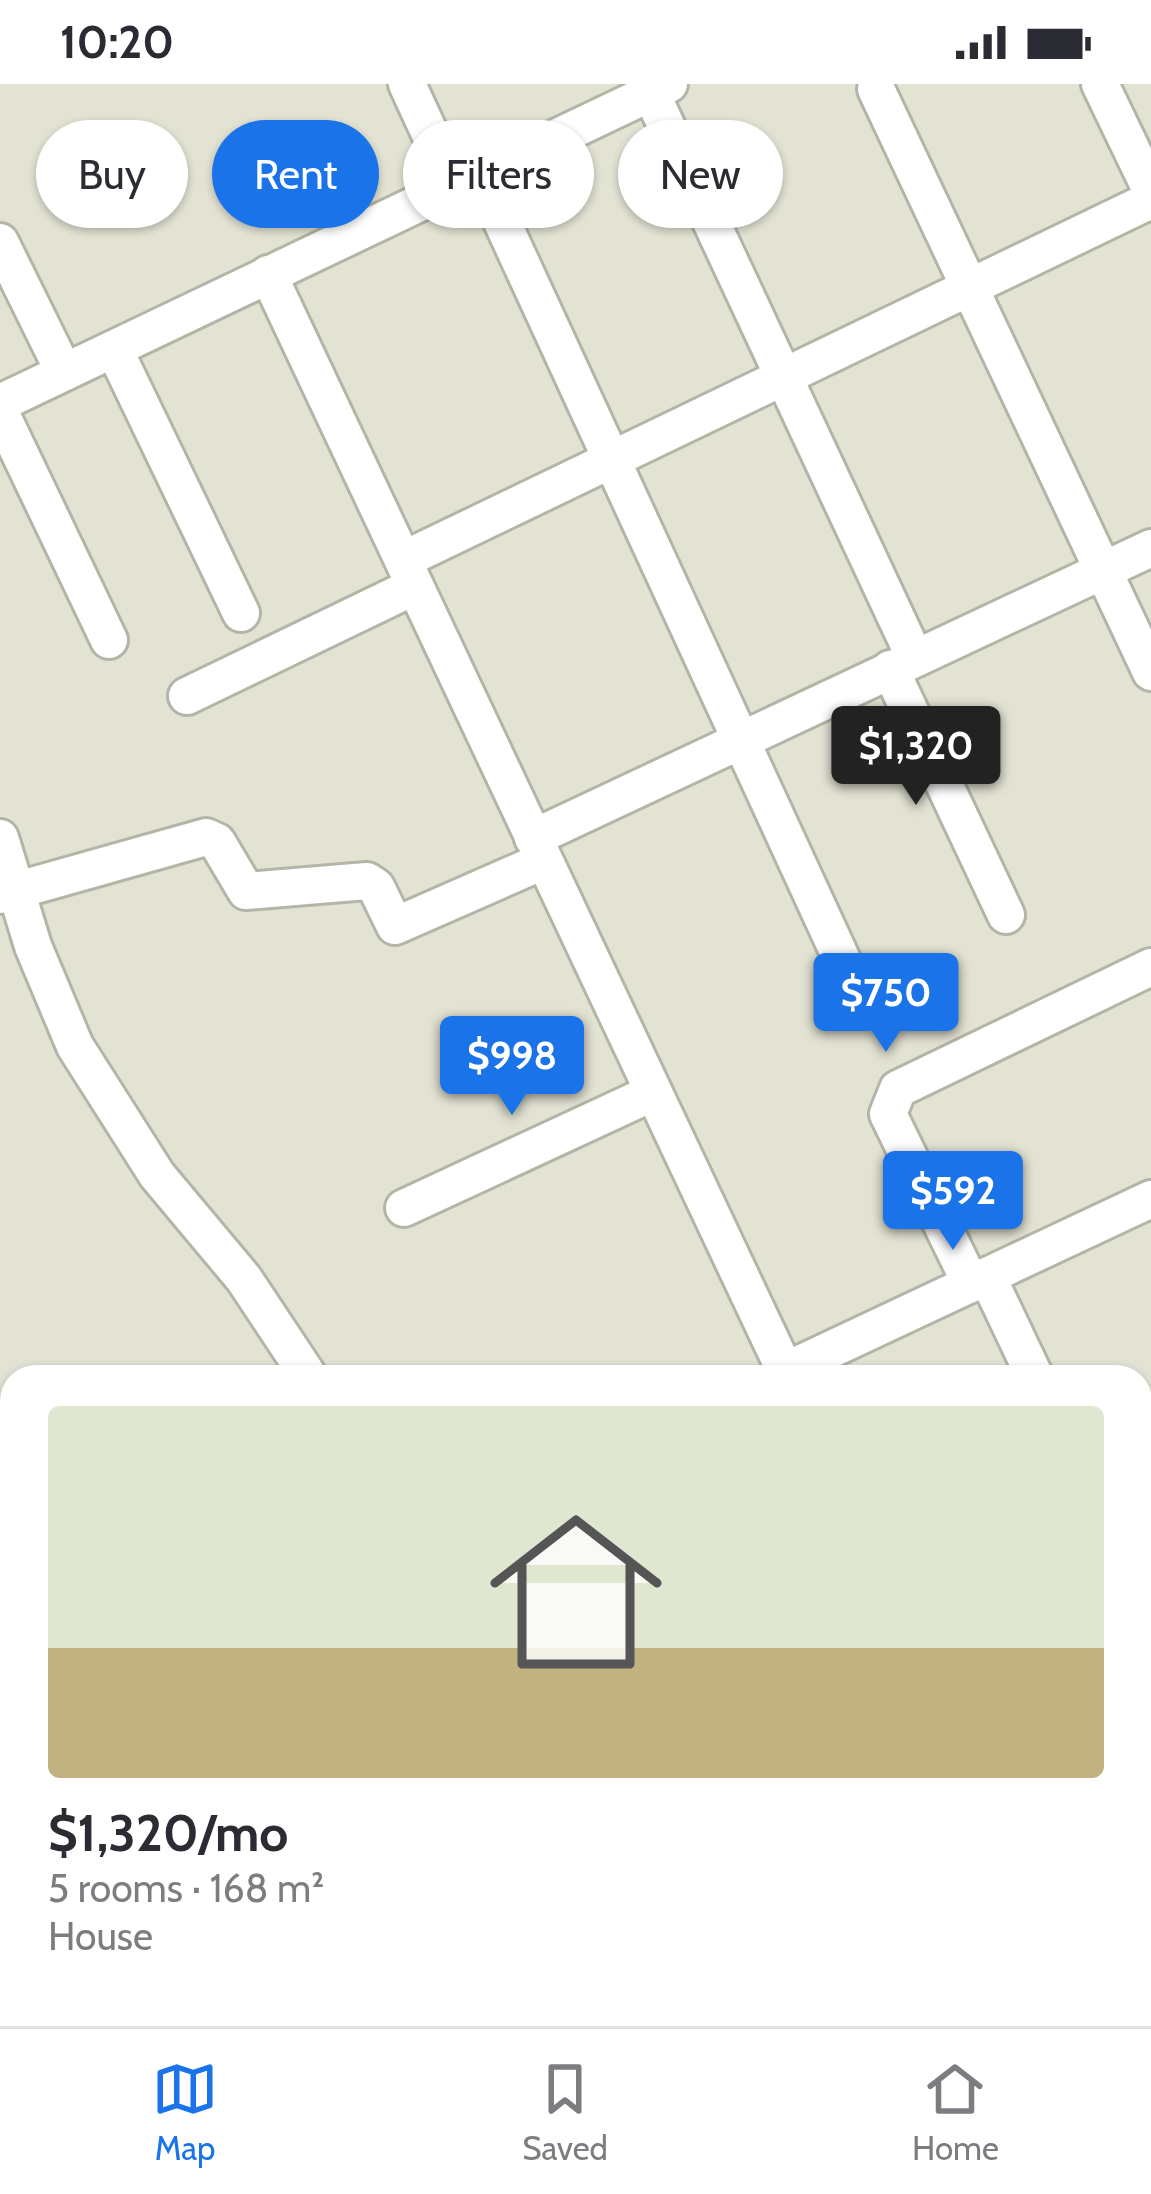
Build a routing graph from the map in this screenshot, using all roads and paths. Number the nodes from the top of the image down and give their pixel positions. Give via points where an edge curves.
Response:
1 (407, 84) edge
2 (1100, 84) edge
3 (660, 88) edge
4 (876, 88) dead end
5 (430, 120) edge
6 (593, 120) edge
7 (1151, 190) edge
8 (1151, 200) edge
9 (403, 210) edge
10 (492, 228) edge
11 (0, 242) edge
12 (268, 274) junction
13 (971, 287) junction
14 (114, 349) junction
15 (64, 372) junction
16 (783, 378) junction
17 (0, 407) edge
18 (613, 459) junction
19 (1151, 548) edge
20 (1104, 570) junction
21 (409, 573) junction
22 (241, 613) dead end
23 (109, 640) dead end
24 (903, 664) junction
25 (1151, 672) edge
26 (187, 696) dead end
27 (742, 739) junction
28 (0, 838) edge
29 (538, 849) junction
30 (8, 893) edge
31 (1006, 915) dead end
32 (1151, 967) edge
33 (860, 999) dead end
34 (652, 1093) junction
35 (1151, 1199) edge
36 (404, 1208) dead end
37 (979, 1280) junction
38 (301, 1365) edge
39 (782, 1365) edge
40 (804, 1365) edge
41 (1028, 1365) edge

1 - 5 street
2 - 7 street
3 - 6 street
3 - 16 street
4 - 13 street
8 - 13 street
9 - 12 street
10 - 18 street
11 - 15 street
12 - 14 street
12 - 21 street
13 - 16 street
13 - 20 street
14 - 15 street
14 - 22 street
15 - 17 street
16 - 18 street
16 - 24 street
17 - 23 street
18 - 21 street
18 - 27 street
19 - 20 street
20 - 24 street
20 - 25 street
21 - 26 street
21 - 29 street
24 - 27 street
24 - 31 street
27 - 29 street
27 - 33 street
28 - 30 street
29 - 30 street via 395,926 367,881 246,891 206,837
29 - 34 street
30 - 38 street via 75,1046 157,1175
32 - 37 street via 891,1098 888,1114
34 - 36 street
34 - 39 street
35 - 37 street
37 - 40 street
37 - 41 street

